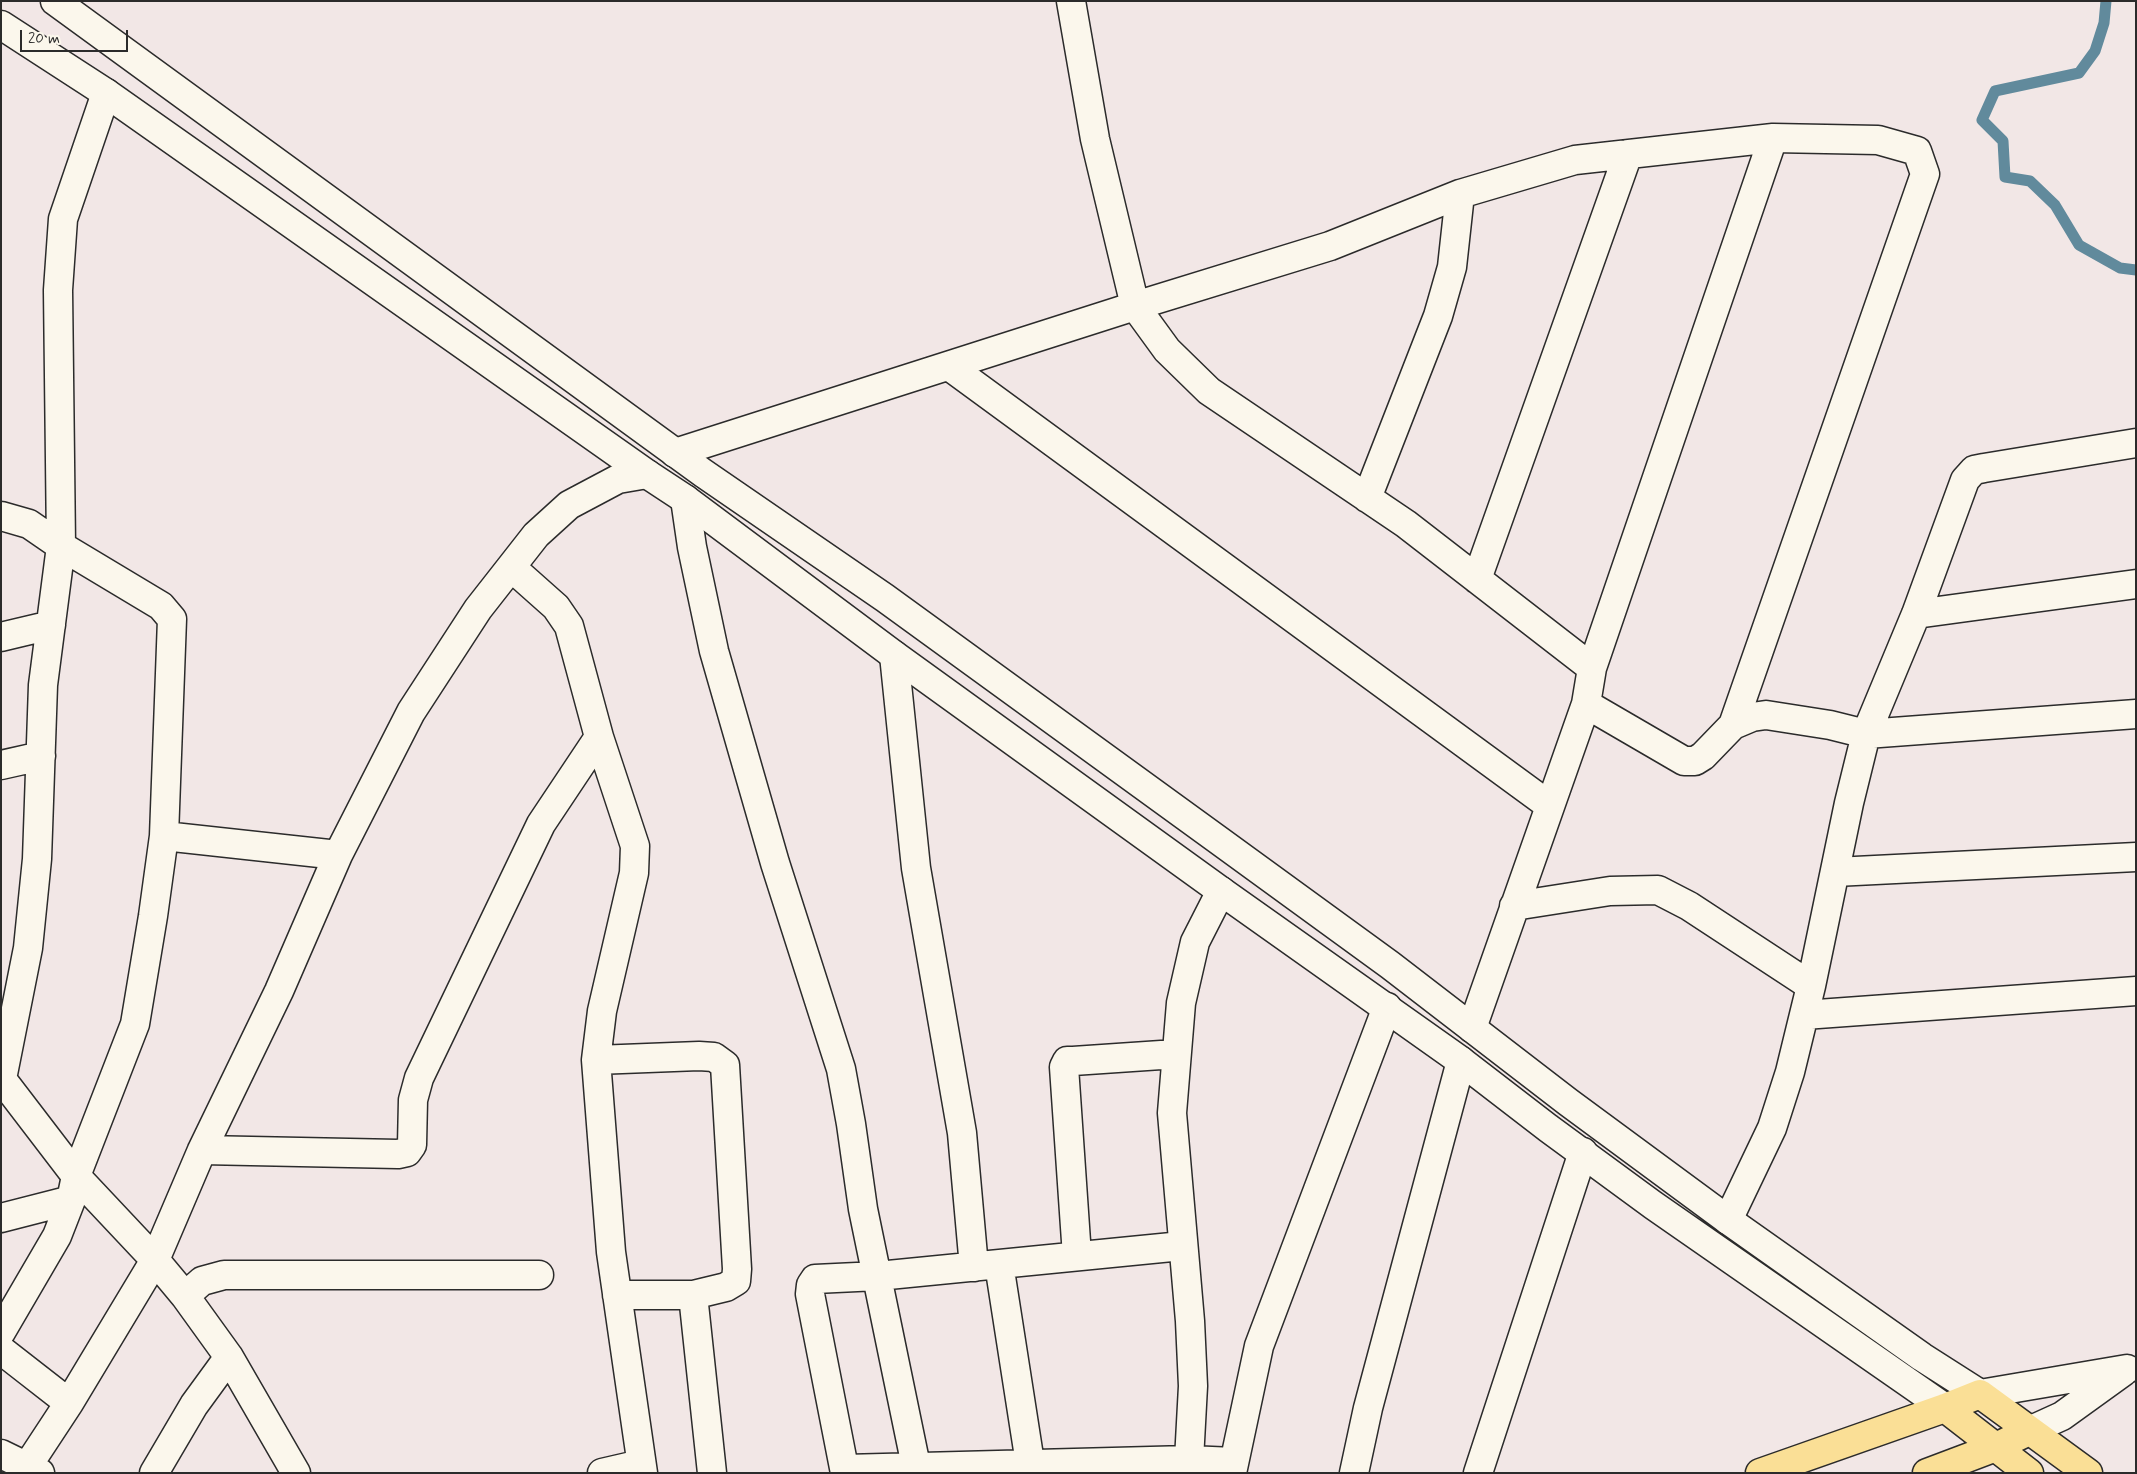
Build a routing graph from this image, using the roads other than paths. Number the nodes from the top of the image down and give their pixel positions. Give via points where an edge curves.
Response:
1 (56, 1) edge
2 (1071, 1) edge
3 (1, 25) edge
4 (106, 93) junction
5 (1773, 138) junction
6 (1628, 154) junction
7 (1460, 194) junction
8 (1134, 306) junction
9 (949, 366) junction
10 (2136, 443) edge
11 (675, 453) junction
12 (647, 474) junction
13 (1367, 498) junction
14 (685, 499) junction
15 (1, 516) edge
16 (61, 546) junction
17 (511, 568) junction
18 (1477, 579) junction
19 (2136, 584) edge
20 (1916, 614) junction
21 (51, 625) junction
22 (1, 637) edge
23 (894, 655) junction
24 (1592, 668) junction
25 (1586, 704) junction
26 (2136, 714) edge
27 (1732, 725) junction
28 (1866, 734) junction
29 (599, 737) junction
30 (41, 756) junction
31 (1, 765) edge
32 (1550, 806) junction
33 (164, 836) junction
34 (338, 855) junction
35 (2136, 857) edge
36 (1835, 872) junction
37 (1221, 891) junction
38 (1514, 906) junction
39 (1811, 986) junction
40 (2136, 991) edge
41 (1387, 1007) junction
42 (1804, 1015) junction
43 (1472, 1028) junction
44 (1176, 1054) junction
45 (596, 1060) junction
46 (1462, 1061) junction
47 (5, 1090) edge
48 (202, 1150) junction
49 (1583, 1152) junction
50 (74, 1188) junction
51 (1, 1218) edge
52 (1728, 1220) junction
53 (1182, 1246) junction
54 (1077, 1256) junction
55 (155, 1260) junction
56 (987, 1266) junction
57 (539, 1275) dead end
58 (878, 1276) junction
59 (617, 1294) junction
60 (693, 1294) junction
61 (185, 1296) junction
62 (1, 1332) edge
63 (1, 1350) edge
64 (229, 1358) junction
65 (1980, 1394) junction
66 (69, 1403) junction
67 (1945, 1408) junction
68 (2029, 1431) junction
69 (1996, 1447) junction
70 (1, 1454) edge
71 (1189, 1460) junction
72 (1030, 1463) junction
73 (916, 1466) junction
74 (1233, 1468) edge
75 (290, 1469) edge
76 (642, 1469) edge
77 (30, 1470) edge
78 (845, 1471) edge
79 (154, 1473) edge
80 (602, 1473) edge
81 (712, 1473) edge
82 (1354, 1473) edge
83 (1478, 1473) edge
84 (1760, 1473) edge
85 (1927, 1473) edge
86 (2029, 1473) edge
87 (2088, 1473) edge

1 - 11 street
2 - 8 street via 1095,139
3 - 4 street
4 - 12 street
4 - 16 street via 63,219 58,290
5 - 6 street
5 - 24 street
5 - 27 street via 1878,140 1916,151 1925,174
6 - 7 street via 1575,160
6 - 18 street
7 - 8 street via 1330,246
7 - 13 street via 1452,267 1438,316
8 - 9 street
8 - 13 street via 1167,350 1209,391
9 - 11 street
9 - 32 street
10 - 20 street via 1974,470 1965,480
11 - 43 street via 885,598
12 - 14 street
12 - 17 street via 618,479 569,505 536,535
13 - 18 street
14 - 23 street
14 - 58 street via 714,651 775,863 841,1069 863,1210
15 - 16 street via 29,524
16 - 21 street
16 - 33 street via 160,606 172,619
17 - 29 street via 556,607 569,626
17 - 34 street via 478,609 411,712
18 - 24 street
19 - 20 street
20 - 28 street
21 - 22 street
21 - 30 street via 43,685
23 - 37 street
23 - 56 street via 916,868
24 - 25 street
25 - 27 street via 1684,761 1703,756
25 - 32 street
26 - 28 street
27 - 28 street via 1766,715
28 - 36 street
29 - 45 street via 635,846 634,872 602,1012
29 - 48 street via 541,824 419,1078 414,1100 412,1145 407,1152
30 - 31 street
30 - 47 street via 37,859 28,948
32 - 38 street
33 - 34 street
33 - 50 street via 134,1024
34 - 48 street via 279,991
35 - 36 street
36 - 39 street
37 - 41 street
37 - 44 street via 1195,942 1180,1002
38 - 39 street via 1610,891 1658,890 1689,906
38 - 43 street
39 - 42 street
40 - 42 street
41 - 46 street
41 - 74 street via 1259,1346
42 - 52 street via 1772,1128
43 - 52 street
44 - 53 street via 1172,1114
44 - 54 street via 1072,1061 1064,1067
45 - 59 street via 610,1252
45 - 60 street via 699,1056 714,1057 726,1065 736,1281 726,1287
46 - 49 street
46 - 82 street via 1368,1408
47 - 50 street
48 - 55 street
49 - 67 street via 1653,1205
49 - 83 street
50 - 51 street
50 - 55 street
50 - 62 street via 57,1236
52 - 65 street
53 - 54 street
53 - 71 street via 1193,1386
54 - 56 street
55 - 61 street
55 - 66 street
56 - 58 street
56 - 72 street
57 - 61 street via 224,1275 202,1282
58 - 73 street
58 - 78 street via 815,1278 811,1285 810,1294
59 - 60 street
59 - 76 street
60 - 81 street
61 - 64 street
63 - 66 street
64 - 75 street
64 - 79 street via 194,1405
65 - 67 main road
65 - 68 main road
65 - 68 street via 2127,1369 2062,1416
66 - 77 street
67 - 69 main road
67 - 84 main road
68 - 69 main road
68 - 87 main road
69 - 85 main road
69 - 86 main road
70 - 77 street
71 - 72 street
71 - 74 street
72 - 73 street
73 - 78 street
76 - 80 street

